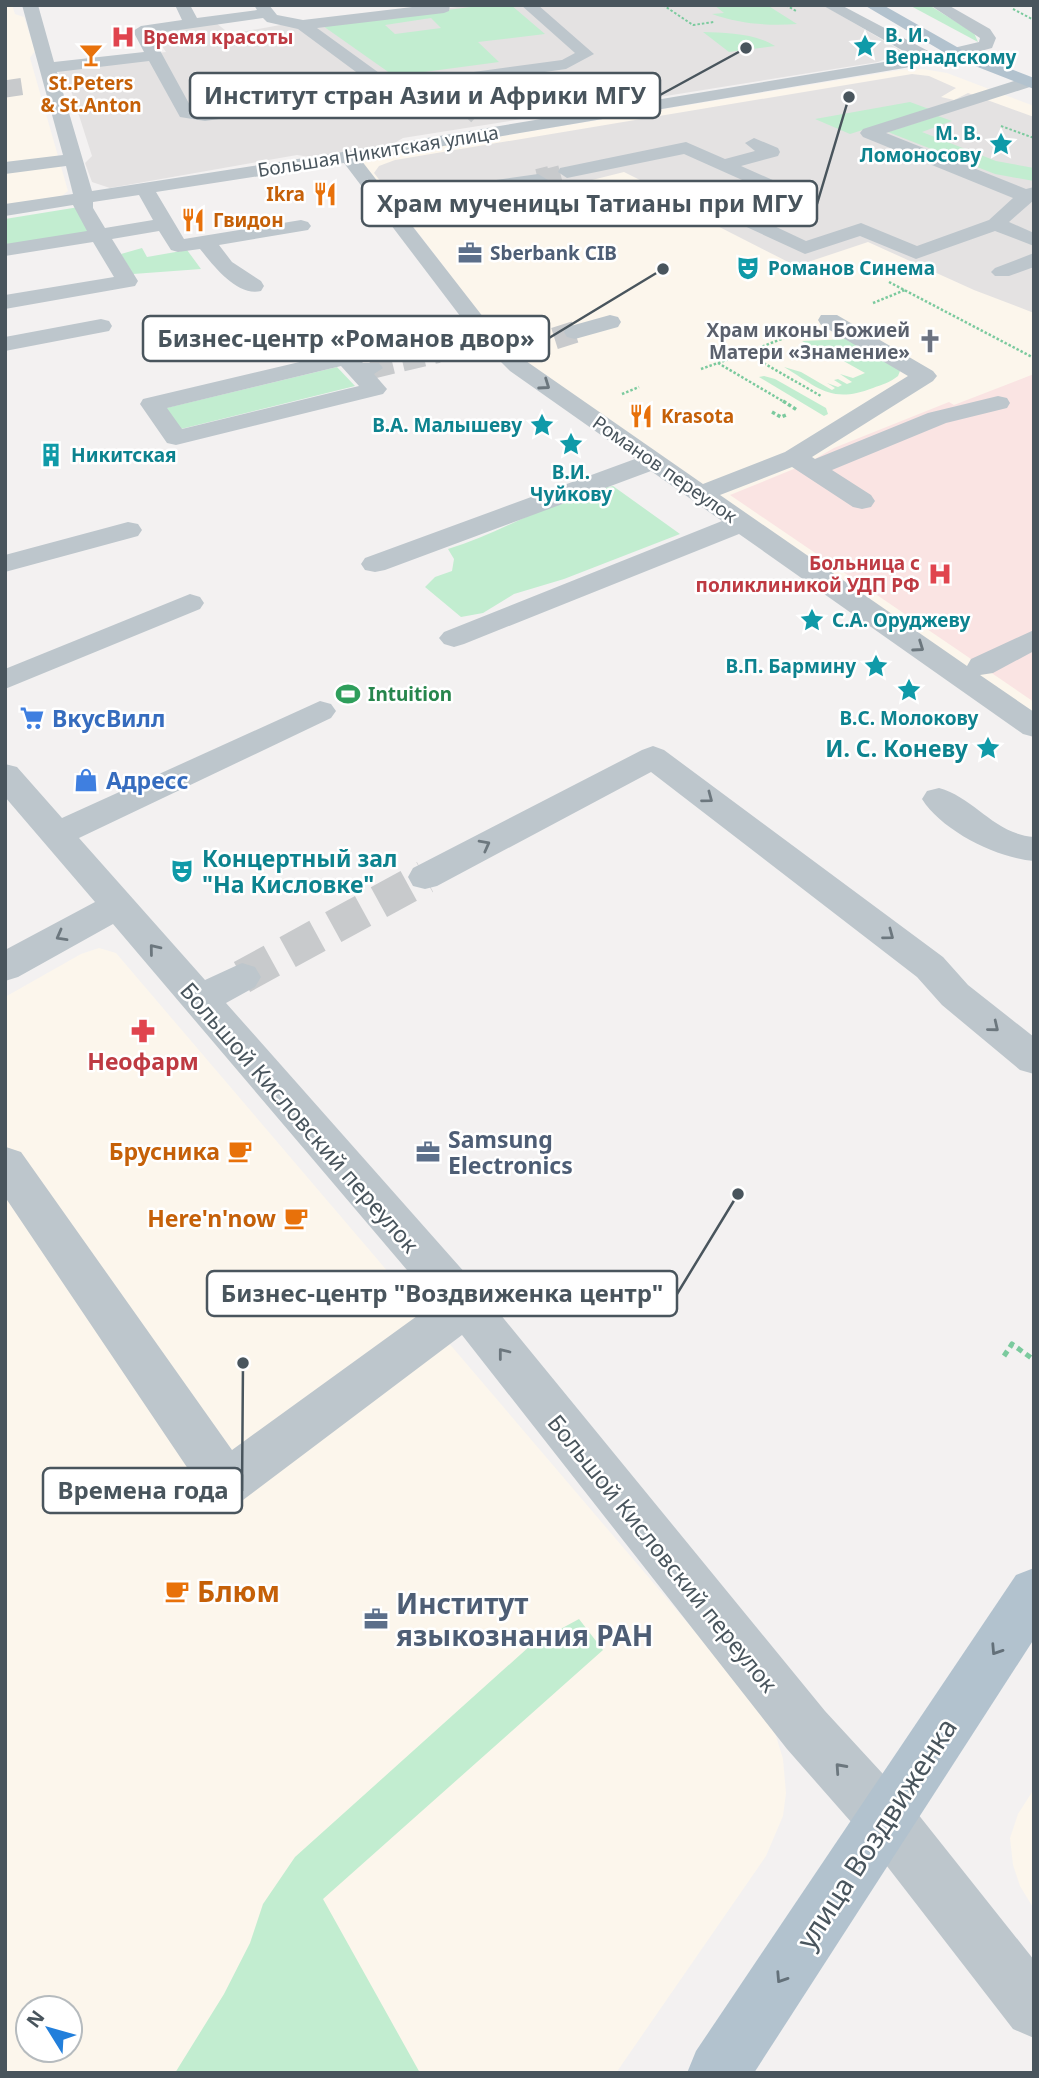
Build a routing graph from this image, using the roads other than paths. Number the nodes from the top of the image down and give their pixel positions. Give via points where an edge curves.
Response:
1 (182, 5) edge
2 (528, 5) edge
3 (829, 5) edge
4 (871, 5) edge
5 (937, 5) edge
6 (444, 8) dead end
7 (264, 9) edge
8 (32, 13) edge
9 (15, 23) dead end
10 (192, 23) junction
11 (303, 25) junction
12 (958, 54) junction
13 (154, 56) junction
14 (930, 59) junction
15 (50, 76) junction
16 (439, 82) junction
17 (1031, 83) edge
18 (34, 85) tunnel mouth
19 (390, 89) junction
20 (1003, 90) junction
21 (453, 94) tunnel mouth
22 (1034, 102) edge
23 (477, 116) tunnel mouth
24 (496, 132) junction
25 (754, 143) dead end
26 (349, 157) junction
27 (73, 159) junction
28 (724, 165) junction
29 (5, 168) edge
30 (567, 173) tunnel mouth
31 (538, 180) tunnel mouth
32 (144, 188) junction
33 (434, 195) tunnel mouth
34 (1030, 195) edge
35 (84, 198) junction
36 (5, 210) edge
37 (996, 223) junction
38 (166, 224) junction
39 (301, 226) dead end
40 (97, 235) junction
41 (1034, 240) edge
42 (205, 242) junction
43 (5, 250) edge
44 (1034, 259) edge
45 (1002, 272) dead end
46 (253, 286) dead end
47 (5, 302) edge
48 (829, 320) dead end
49 (610, 321) dead end
50 (101, 327) dead end
51 (575, 332) tunnel mouth
52 (5, 344) edge
53 (506, 347) junction
54 (438, 352) tunnel mouth
55 (364, 370) joint
56 (998, 403) dead end
57 (654, 461) junction
58 (803, 463) junction
59 (700, 494) junction
60 (862, 501) dead end
61 (742, 523) junction
62 (128, 530) dead end
63 (5, 564) edge
64 (374, 564) dead end
65 (190, 603) dead end
66 (454, 638) dead end
67 (1034, 639) edge
68 (982, 666) dead end
69 (5, 680) edge
70 (320, 711) dead end
71 (1034, 727) edge
72 (12, 794) edge
73 (939, 799) dead end
74 (56, 835) junction
75 (1034, 849) edge
76 (425, 877) tunnel mouth
77 (118, 905) junction
78 (5, 967) edge
79 (242, 978) tunnel mouth
80 (199, 1001) junction
81 (1034, 1059) edge
82 (6, 1164) edge
83 (466, 1306) junction
84 (1034, 1593) edge
85 (886, 1819) junction
86 (1034, 2008) edge
87 (718, 2073) edge

1 - 10 street
2 - 16 street via 586,54 566,64
3 - 14 street
4 - 12 main road
5 - 12 street, Большая Никитская улица via 988,38 986,45
6 - 11 street
7 - 10 street
7 - 11 street via 272,19
8 - 9 street
8 - 15 street
10 - 13 street via 141,31
11 - 19 street
12 - 14 street, Большая Никитская улица
12 - 17 main road
13 - 15 street
13 - 19 street via 186,113 205,116
14 - 20 street
14 - 24 street, Большая Никитская улица
15 - 18 street
15 - 27 street
16 - 19 street
16 - 21 street
17 - 20 street
20 - 22 street
20 - 34 street via 869,133
23 - 24 street
24 - 26 street, Большая Никитская улица
25 - 28 street via 771,152
26 - 32 street, Большая Никитская улица
26 - 53 street, Романов переулок via 395,201
27 - 29 street
27 - 35 street
28 - 30 street via 686,148
28 - 37 street via 777,189 721,208 805,248 861,229 916,253
31 - 33 street
32 - 35 street, Большая Никитская улица
32 - 38 street
34 - 37 street
35 - 36 street, Большая Никитская улица
35 - 40 street via 83,208
37 - 41 street
38 - 40 street
38 - 42 street via 178,246
39 - 42 street
40 - 43 street
40 - 47 street via 127,281
42 - 46 street via 225,266
44 - 45 street
48 - 58 street via 925,376
49 - 51 street
50 - 52 street
53 - 54 street
53 -> 57 street, Романов переулок
55 - 55 street via 346,358 152,404 176,438 375,389
56 - 58 street via 937,418
57 - 59 street, Романов переулок
57 - 64 street
58 - 59 street
58 - 60 street
59 - 61 street, Романов переулок
61 - 66 street
61 -> 71 street, Романов переулок
62 - 63 street
65 - 69 street
67 - 68 street
70 - 74 street
72 - 74 street, Большой Кисловский переулок
73 - 75 street via 992,839
74 - 77 street, Большой Кисловский переулок
76 -> 81 street via 653,757 930,967 955,995
77 -> 78 street
80 -> 77 street, Большой Кисловский переулок
79 - 80 street
80 - 83 street, Большой Кисловский переулок
82 - 83 street via 226,1483
85 -> 83 street, Большой Кисловский переулок via 806,1730
84 -> 85 main road, улица Воздвиженка
85 - 86 street, Большой Кисловский переулок
85 -> 87 main road, улица Воздвиженка

